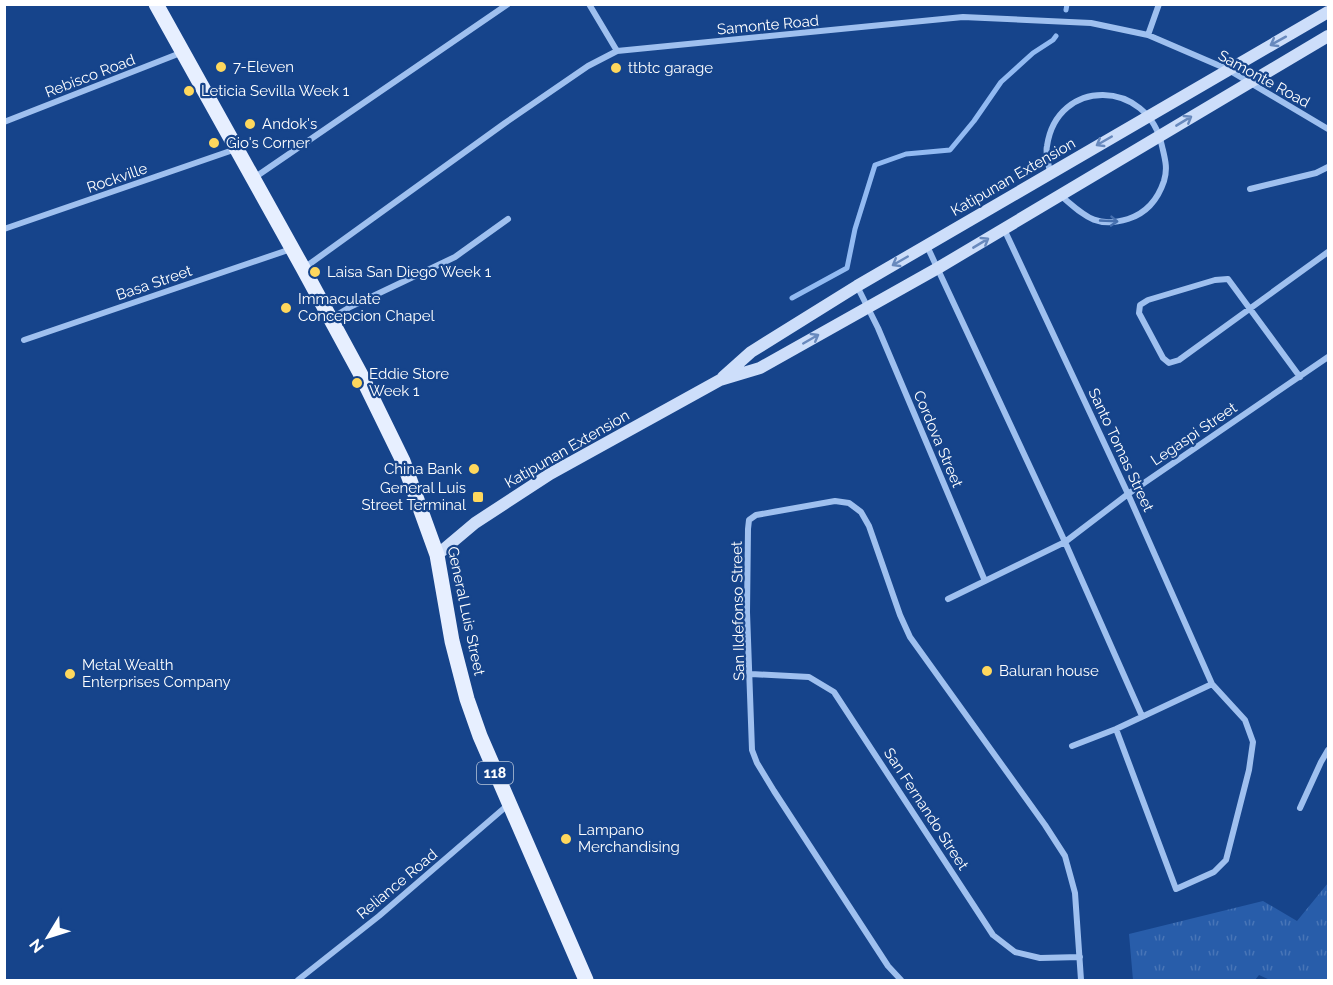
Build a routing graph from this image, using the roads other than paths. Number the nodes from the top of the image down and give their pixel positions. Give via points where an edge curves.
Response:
1 (156, 4) edge
2 (508, 4) edge
3 (589, 4) edge
4 (1159, 4) edge
5 (1329, 12) edge
6 (1148, 35) junction
7 (1329, 36) edge
8 (617, 51) junction
9 (184, 52) junction
10 (1227, 69) junction
11 (1248, 82) junction
12 (1149, 115) junction
13 (4, 122) edge
14 (1329, 129) edge
15 (1160, 135) junction
16 (238, 148) junction
17 (1329, 166) edge
18 (1050, 173) junction
19 (254, 178) junction
20 (1250, 189) dead end
21 (1060, 194) junction
22 (508, 219) dead end
23 (4, 229) edge
24 (1004, 229) junction
25 (927, 245) junction
26 (292, 249) junction
27 (1329, 252) edge
28 (303, 268) junction
29 (938, 268) junction
30 (857, 286) junction
31 (867, 307) junction
32 (1250, 308) junction
33 (330, 319) junction
34 (24, 340) dead end
35 (1329, 357) edge
36 (1300, 377) junction
37 (720, 380) junction
38 (1128, 494) junction
39 (1065, 542) junction
40 (437, 555) junction
41 (985, 581) junction
42 (948, 599) dead end
43 (751, 674) junction
44 (1212, 684) junction
45 (1142, 716) junction
46 (1116, 729) junction
47 (1072, 746) dead end
48 (1329, 750) edge
49 (508, 804) junction
50 (1300, 808) dead end
51 (1080, 957) junction
52 (298, 981) edge
53 (586, 981) edge
54 (901, 981) edge
55 (1081, 981) edge

1 - 9 main road, General Luis Street / 118
2 - 19 street
3 - 8 street
4 - 6 street
5 -> 10 main road, Katipunan Extension
6 - 8 street, Samonte Road via 1091,23 963,17
6 - 10 street, Samonte Road
7 - 11 main road, Katipunan Extension
8 - 28 street, Samonte Road via 588,66 505,123
9 - 13 street, Rebisco Road
9 - 16 main road, General Luis Street / 118
10 - 11 street, Samonte Road
10 - 12 main road, Katipunan Extension
11 - 14 street, Samonte Road
15 -> 11 main road, Katipunan Extension
12 - 15 street
12 -> 18 main road, Katipunan Extension
12 - 18 street via 1130,100 1108,94 1085,96 1066,108 1052,126 1046,148
15 - 21 main road, Katipunan Extension
21 -> 15 street via 1087,218 1113,223 1139,215 1159,196 1167,171
16 - 19 main road, General Luis Street / 118
16 - 23 street, Rockville
17 - 20 street via 1316,173
18 - 25 main road, Katipunan Extension
19 - 26 main road, General Luis Street / 118
21 - 24 main road, Katipunan Extension
22 - 33 street via 455,256
29 -> 24 main road, Katipunan Extension
24 - 38 street, Santo Tomas Street
25 - 29 street
25 -> 30 main road, Katipunan Extension
26 - 28 main road, General Luis Street / 118
26 - 34 street, Basa Street
27 - 32 street
28 - 33 main road, General Luis Street / 118
29 - 31 main road, Katipunan Extension
29 - 39 street
30 - 31 street, Cordova Street
30 - 37 main road, Katipunan Extension via 751,351
37 -> 31 main road, Katipunan Extension via 760,368
31 - 41 street, Cordova Street
32 - 32 street via 1228,279 1148,300 1140,305 1139,313 1169,363 1179,360
32 - 36 street
33 - 40 main road, General Luis Street / 118 via 403,460
35 - 36 street, Legaspi Street
36 - 38 street, Legaspi Street
37 - 40 main road, Katipunan Extension via 532,485 475,523
38 - 39 street, Legaspi Street
38 - 44 street, Santo Tomas Street
39 - 41 street, Legaspi Street
39 - 45 street
40 - 49 main road, General Luis Street / 118 via 467,699
41 - 42 street, Legaspi Street
43 - 51 street, San Fernando Street via 809,677 834,692 993,935 1023,954 1040,958
43 - 51 street, San Ildefonso Street via 747,612 749,520 756,515 835,501 849,503 861,512 869,526 910,637 1065,856 1075,893
43 - 54 street, San Ildefonso Street via 752,750 757,763
44 - 45 street
44 - 46 street, Santo Tomas Street via 1245,720 1253,742 1226,860 1214,872 1176,889
45 - 46 street
46 - 47 street
48 - 50 street
49 - 52 street, Reliance Road
49 - 53 main road, General Luis Street / 118
51 - 55 street, San Ildefonso Street

